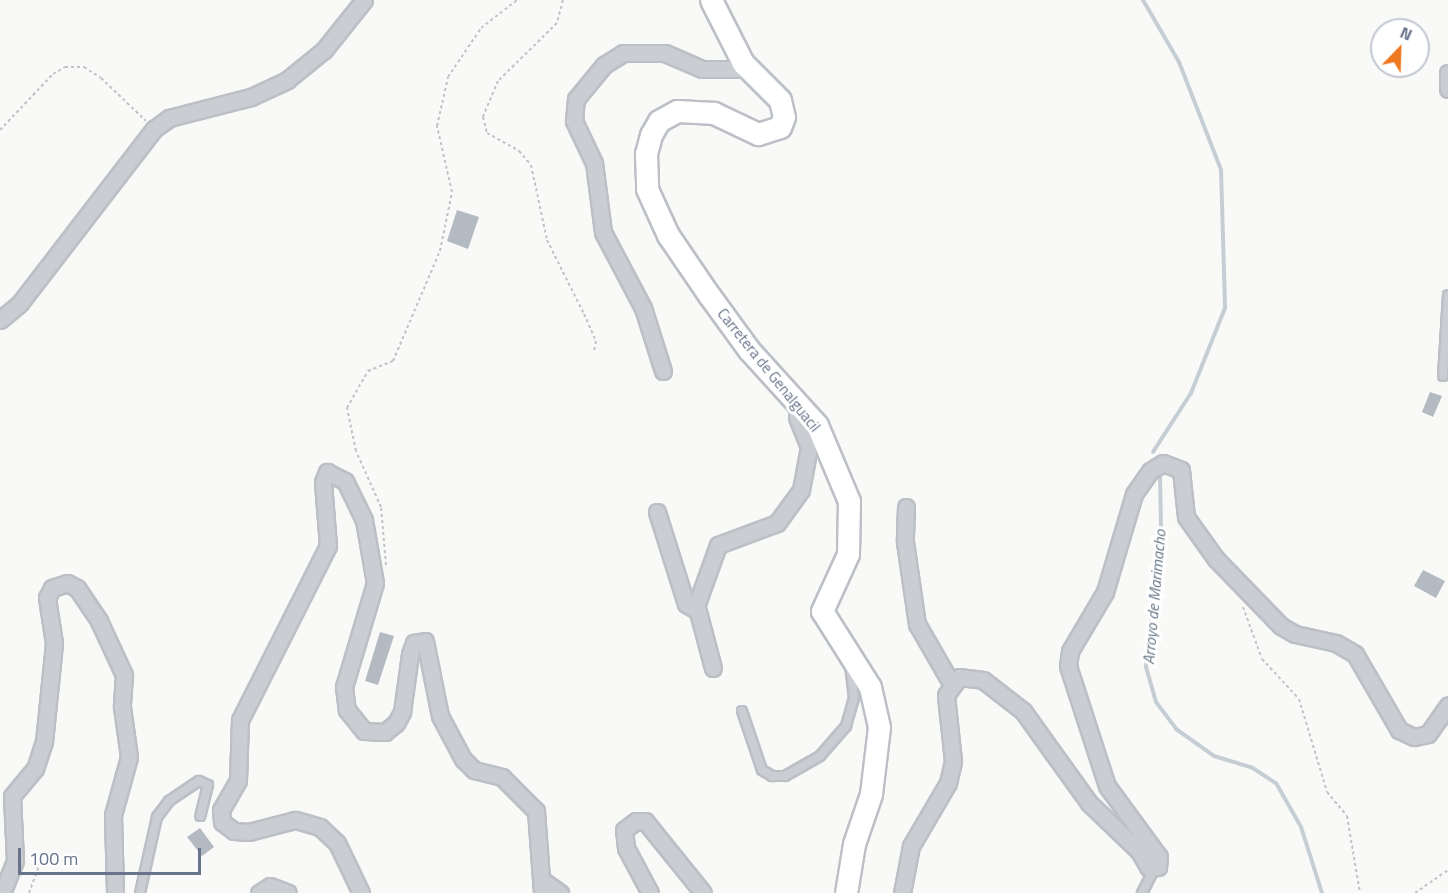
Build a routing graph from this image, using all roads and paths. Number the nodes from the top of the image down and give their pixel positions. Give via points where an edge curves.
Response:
1 (364, 0) edge
2 (517, 0) edge
3 (562, 0) edge
4 (711, 0) edge
5 (749, 69) junction
6 (1448, 73) edge
7 (1448, 89) edge
8 (154, 129) junction
9 (0, 130) edge
10 (1448, 295) edge
11 (0, 320) edge
12 (594, 351) dead end
13 (663, 371) dead end
14 (1443, 376) dead end
15 (801, 404) junction
16 (906, 507) dead end
17 (657, 512) dead end
18 (1235, 578) junction
19 (375, 583) junction
20 (697, 608) junction
21 (852, 657) junction
22 (713, 668) dead end
23 (951, 683) junction
24 (1448, 705) edge
25 (742, 711) dead end
26 (200, 816) dead end
27 (43, 855) dead end
28 (1155, 869) junction
29 (1448, 870) edge
30 (542, 887) edge
31 (2, 893) edge
32 (29, 893) edge
33 (115, 893) edge
34 (140, 893) edge
35 (259, 893) edge
36 (288, 893) edge
37 (361, 893) edge
38 (560, 893) edge
39 (650, 893) edge
40 (703, 893) edge
41 (846, 893) edge
42 (902, 893) edge
43 (1142, 893) edge
44 (1360, 893) edge
45 (1414, 893) edge

1 - 8 street via 324,50 287,80 251,97 169,118
2 - 19 path via 481,28 447,77 436,126 452,192 440,251 393,361 368,371 347,408 356,451 381,507 388,557 384,575
3 - 12 path via 557,23 498,81 483,117 488,133 519,151 531,165 547,240 596,341
4 - 5 street, Carretera de Genalguacil via 722,29
5 - 13 street via 702,69 665,53 623,53 604,65 576,99 574,121 594,163 603,232 643,308
5 - 15 street, Carretera de Genalguacil via 780,100 784,108 780,127 758,134 714,113 677,111 659,121 651,135 646,154 647,189 668,236 709,295 749,350
6 - 7 street
8 - 9 path via 101,78 84,67 65,67 53,74
8 - 11 street via 20,303
10 - 14 lane
15 - 20 street via 797,417 809,447 801,490 777,523 718,545
15 - 21 street, Carretera de Genalguacil via 822,434 849,501 848,554 822,611 828,628
16 - 23 street via 905,542 917,624
17 - 20 street via 686,604
18 - 24 street via 1281,626 1302,636 1336,643 1355,654 1392,722 1406,734 1428,734
18 - 28 street via 1191,528 1180,470 1171,463 1156,466 1134,494 1097,612 1070,651 1068,666 1074,692 1104,776 1159,857
18 - 44 path via 1262,659 1299,699 1327,792 1347,816
19 - 30 street via 344,687 347,710 364,731 385,732 396,723 402,712 410,654 414,643 425,641 440,716 463,759 474,770 502,777 536,811
19 - 37 street via 364,520 345,481 327,472 323,482 328,546 240,720 237,780 221,810 222,822 234,831 249,832 295,820 320,827 337,843
20 - 22 street
21 - 25 lane via 846,668 853,711 846,726 820,756 785,776 772,776 762,770
21 - 41 street, Carretera de Genalguacil via 870,687 879,727 871,794 854,844
23 - 28 street via 959,677 983,680 1023,711 1089,803
23 - 42 street via 946,695 953,761 948,783 911,846
26 - 34 lane via 208,784 200,781 169,801 157,817
27 - 32 path
28 - 43 lane
29 - 45 path
30 - 38 street
31 - 33 street via 15,860 12,796 35,769 44,742 54,643 47,598 52,588 67,583 77,588 99,621 124,675 122,707 129,757 113,815
35 - 36 street via 270,886
39 - 40 street via 626,848 624,830 636,821 645,821

